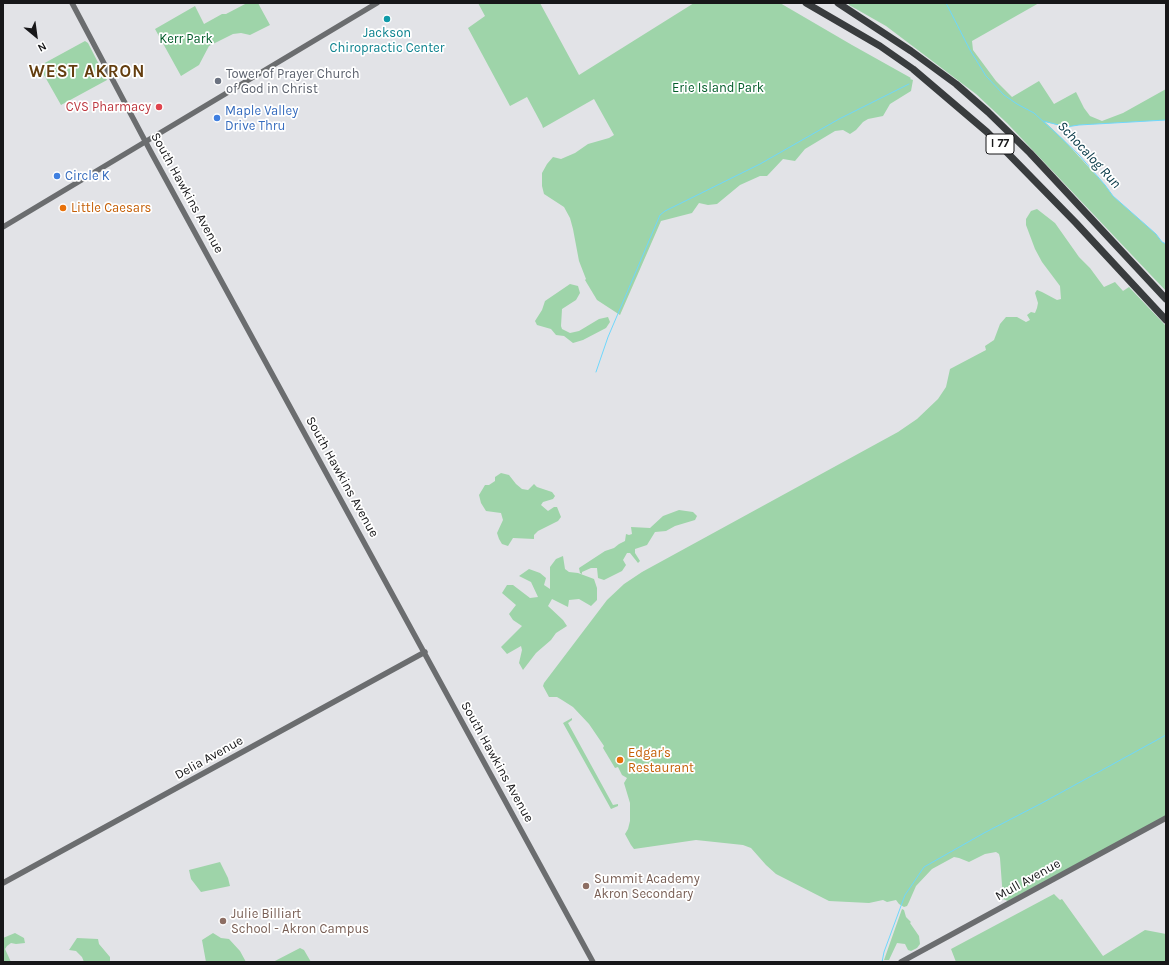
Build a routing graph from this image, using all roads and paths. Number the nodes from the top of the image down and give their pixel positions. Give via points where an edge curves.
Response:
1 (72, 3) edge
2 (377, 3) edge
3 (806, 3) edge
4 (838, 3) edge
5 (146, 141) junction
6 (3, 227) edge
7 (1166, 299) edge
8 (1166, 320) edge
9 (426, 652) junction
10 (1166, 818) edge
11 (3, 883) edge
12 (593, 962) edge
13 (901, 962) edge

1 - 5 main road, South Hawkins Avenue
2 - 5 main road
3 - 8 highway, I 77 via 886,50 913,69 977,123 1011,155
4 - 7 highway, I 77 via 911,51 956,84 988,112 1030,153
5 - 6 main road
5 - 9 main road, South Hawkins Avenue
9 - 11 main road, Delia Avenue
9 - 12 main road, South Hawkins Avenue
10 - 13 main road, Mull Avenue

